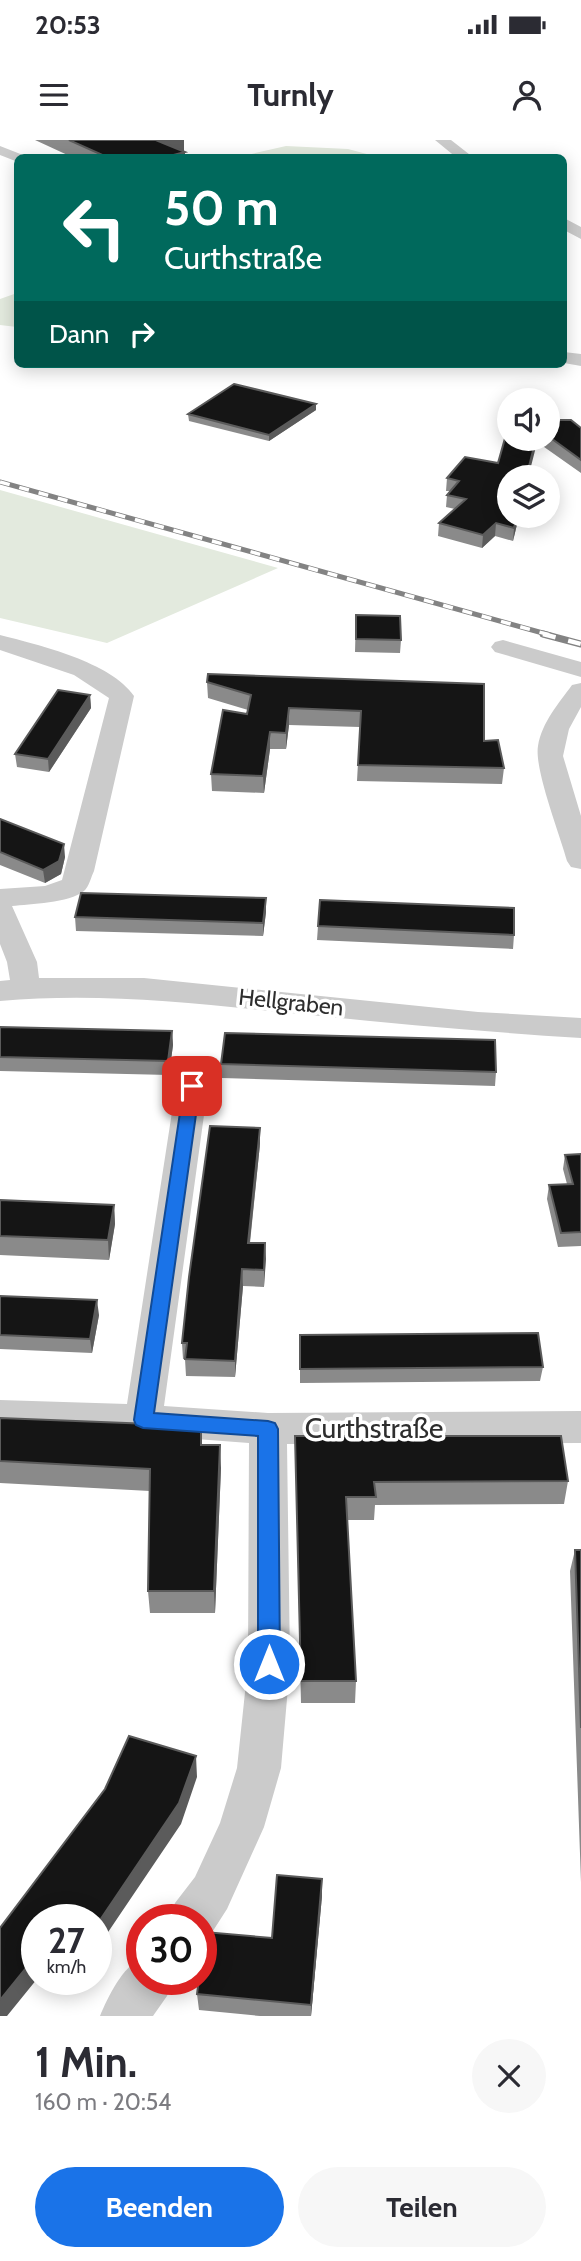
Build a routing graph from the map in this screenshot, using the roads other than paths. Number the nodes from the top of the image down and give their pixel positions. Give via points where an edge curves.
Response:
1 (442, 140) edge
2 (461, 154) edge
3 (0, 642) edge
4 (503, 647) dead end
5 (581, 670) edge
6 (581, 690) edge
7 (581, 861) edge
8 (0, 898) edge
9 (0, 909) edge
10 (13, 989) edge
11 (581, 1028) edge
12 (192, 1086) dead end
13 (0, 1415) edge
14 (143, 1420) junction
15 (581, 1427) edge
16 (268, 1429) junction
17 (203, 1904) edge
18 (139, 1995) edge
19 (124, 2016) edge

1 - 2 street
3 - 8 street via 88,673 122,696 73,886 47,894
4 - 5 street
6 - 7 street via 557,723 550,756
9 - 10 street via 22,962
10 - 11 street, Hellgraben via 144,988
12 - 14 street
13 - 14 street, Curthstraße
14 - 16 street, Curthstraße
15 - 16 street, Curthstraße
16 - 17 street via 269,1664 259,1768 241,1827
18 - 19 street

